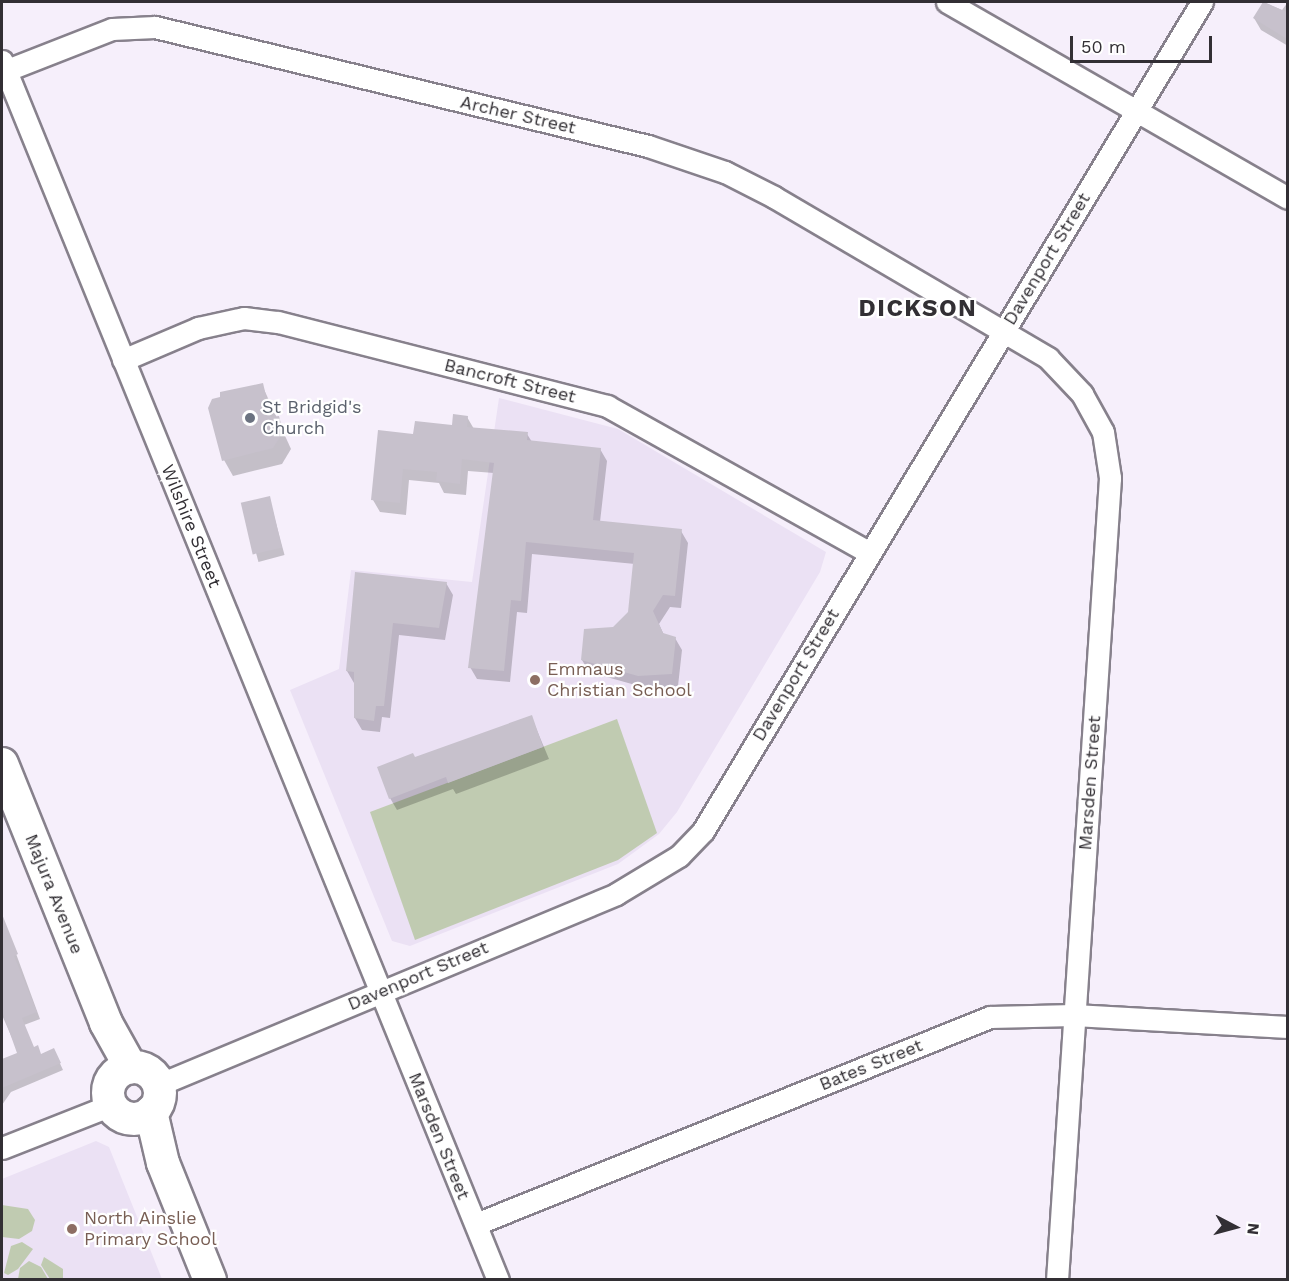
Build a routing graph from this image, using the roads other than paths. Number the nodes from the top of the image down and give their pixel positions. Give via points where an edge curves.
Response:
1 (947, 2) edge
2 (1202, 2) edge
3 (3, 68) edge
4 (1136, 111) junction
5 (1287, 198) edge
6 (1004, 331) junction
7 (123, 360) junction
8 (870, 553) junction
9 (2, 764) edge
10 (380, 992) junction
11 (1074, 1015) junction
12 (1287, 1027) edge
13 (132, 1095) junction
14 (2, 1148) edge
15 (476, 1224) junction
16 (210, 1280) edge
17 (498, 1280) edge
18 (1057, 1280) edge

1 - 4 street
2 - 4 street, Davenport Street
3 - 6 street, Archer Street via 112,29 155,27 648,146 725,172 774,197
3 - 7 street, Wilshire Street
4 - 5 street
4 - 6 street, Davenport Street
6 - 8 street, Davenport Street
6 - 11 street, Marsden Street via 1048,358 1083,394 1096,413 1109,456
7 - 8 street, Bancroft Street via 198,328 244,318 278,322 607,406
7 - 10 street, Wilshire Street
8 - 10 street, Davenport Street via 703,831 678,856 616,894
9 - 13 main road, Majura Avenue
10 - 13 street, Davenport Street
10 - 15 street, Marsden Street
11 - 12 street, Bates Street
11 - 15 street, Bates Street via 990,1017
11 - 18 street, Marsden Street
13 - 14 street, Davenport Street
13 - 16 main road
15 - 17 street, Marsden Street

